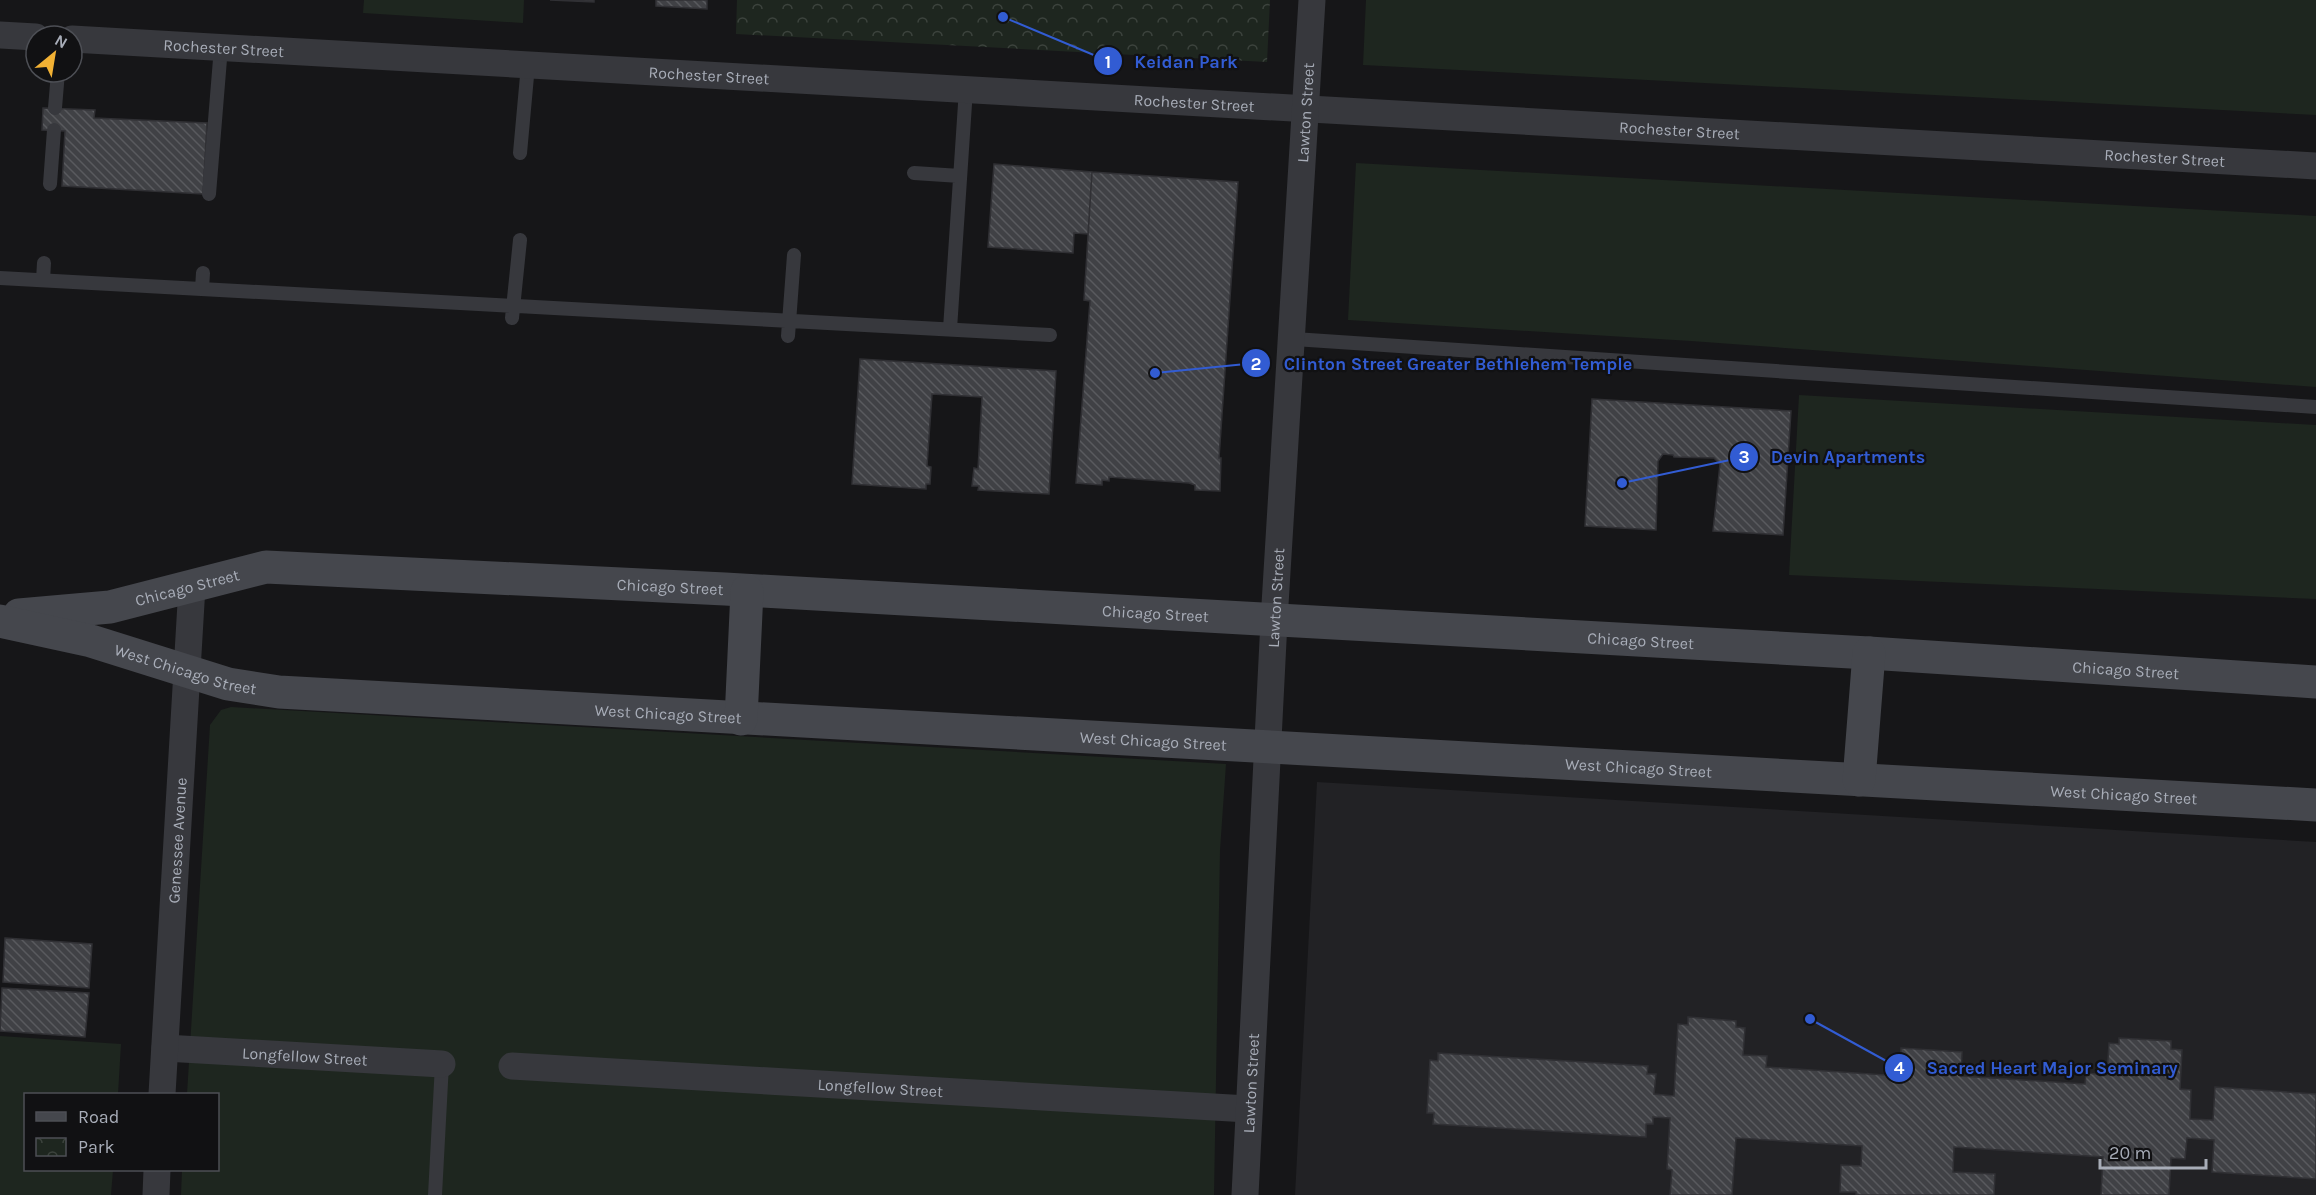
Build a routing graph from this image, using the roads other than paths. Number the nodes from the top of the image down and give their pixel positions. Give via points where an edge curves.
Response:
1 (1312, 0) edge
2 (0, 35) edge
3 (24, 36) edge
4 (84, 40) edge
5 (221, 47) junction
6 (528, 64) junction
7 (57, 84) edge
8 (966, 89) junction
9 (55, 108) dead end
10 (1305, 108) junction
11 (54, 130) dead end
12 (520, 153) dead end
13 (2316, 166) edge
14 (914, 173) dead end
15 (960, 176) junction
16 (50, 184) dead end
17 (209, 194) dead end
18 (520, 240) dead end
19 (794, 255) dead end
20 (44, 263) dead end
21 (203, 273) dead end
22 (0, 278) edge
23 (43, 280) junction
24 (202, 289) junction
25 (513, 312) junction
26 (789, 321) junction
27 (950, 329) junction
28 (1050, 334) dead end
29 (788, 336) dead end
30 (1293, 339) junction
31 (2316, 407) edge
32 (192, 586) junction
33 (747, 591) junction
34 (0, 619) edge
35 (1274, 621) junction
36 (1869, 653) junction
37 (189, 673) junction
38 (2316, 682) edge
39 (741, 719) junction
40 (1267, 747) junction
41 (1859, 780) junction
42 (2316, 805) edge
43 (165, 1048) junction
44 (442, 1064) joint
45 (512, 1066) dead end
46 (162, 1093) edge
47 (1248, 1109) junction
48 (157, 1171) edge
49 (156, 1195) edge
50 (435, 1195) edge
51 (1245, 1195) edge

1 - 10 street, Lawton Street
2 - 3 street
4 - 5 street, Rochester Street
5 - 6 street, Rochester Street
5 - 17 lane
6 - 8 street, Rochester Street
6 - 12 lane
7 - 9 lane
8 - 10 street, Rochester Street
8 - 15 lane
10 - 13 street, Rochester Street
10 - 30 street, Lawton Street
11 - 16 lane
14 - 15 lane
15 - 27 lane
18 - 25 lane
19 - 26 lane
20 - 23 lane
21 - 24 lane
22 - 23 lane
23 - 24 lane
24 - 25 lane
25 - 26 lane
26 - 27 lane
26 - 29 lane
27 - 28 lane
30 - 31 lane
30 - 35 street, Lawton Street
32 - 33 street, Chicago Street via 266,567
32 - 34 street, Chicago Street via 110,607
32 - 37 street, Genessee Avenue
33 - 35 street, Chicago Street
33 - 39 street
34 - 37 street, West Chicago Street via 91,640
35 - 36 street, Chicago Street
35 - 40 street, Lawton Street
36 - 38 street, Chicago Street
36 - 41 street
37 - 39 street, West Chicago Street via 279,692
37 - 43 street, Genessee Avenue
39 - 40 street, West Chicago Street
40 - 41 street, West Chicago Street
40 - 47 street, Lawton Street
41 - 42 street, West Chicago Street
43 - 44 street, Longfellow Street
43 - 46 street, Genessee Avenue
44 - 50 lane
45 - 47 street, Longfellow Street
47 - 51 street, Lawton Street
48 - 49 street

